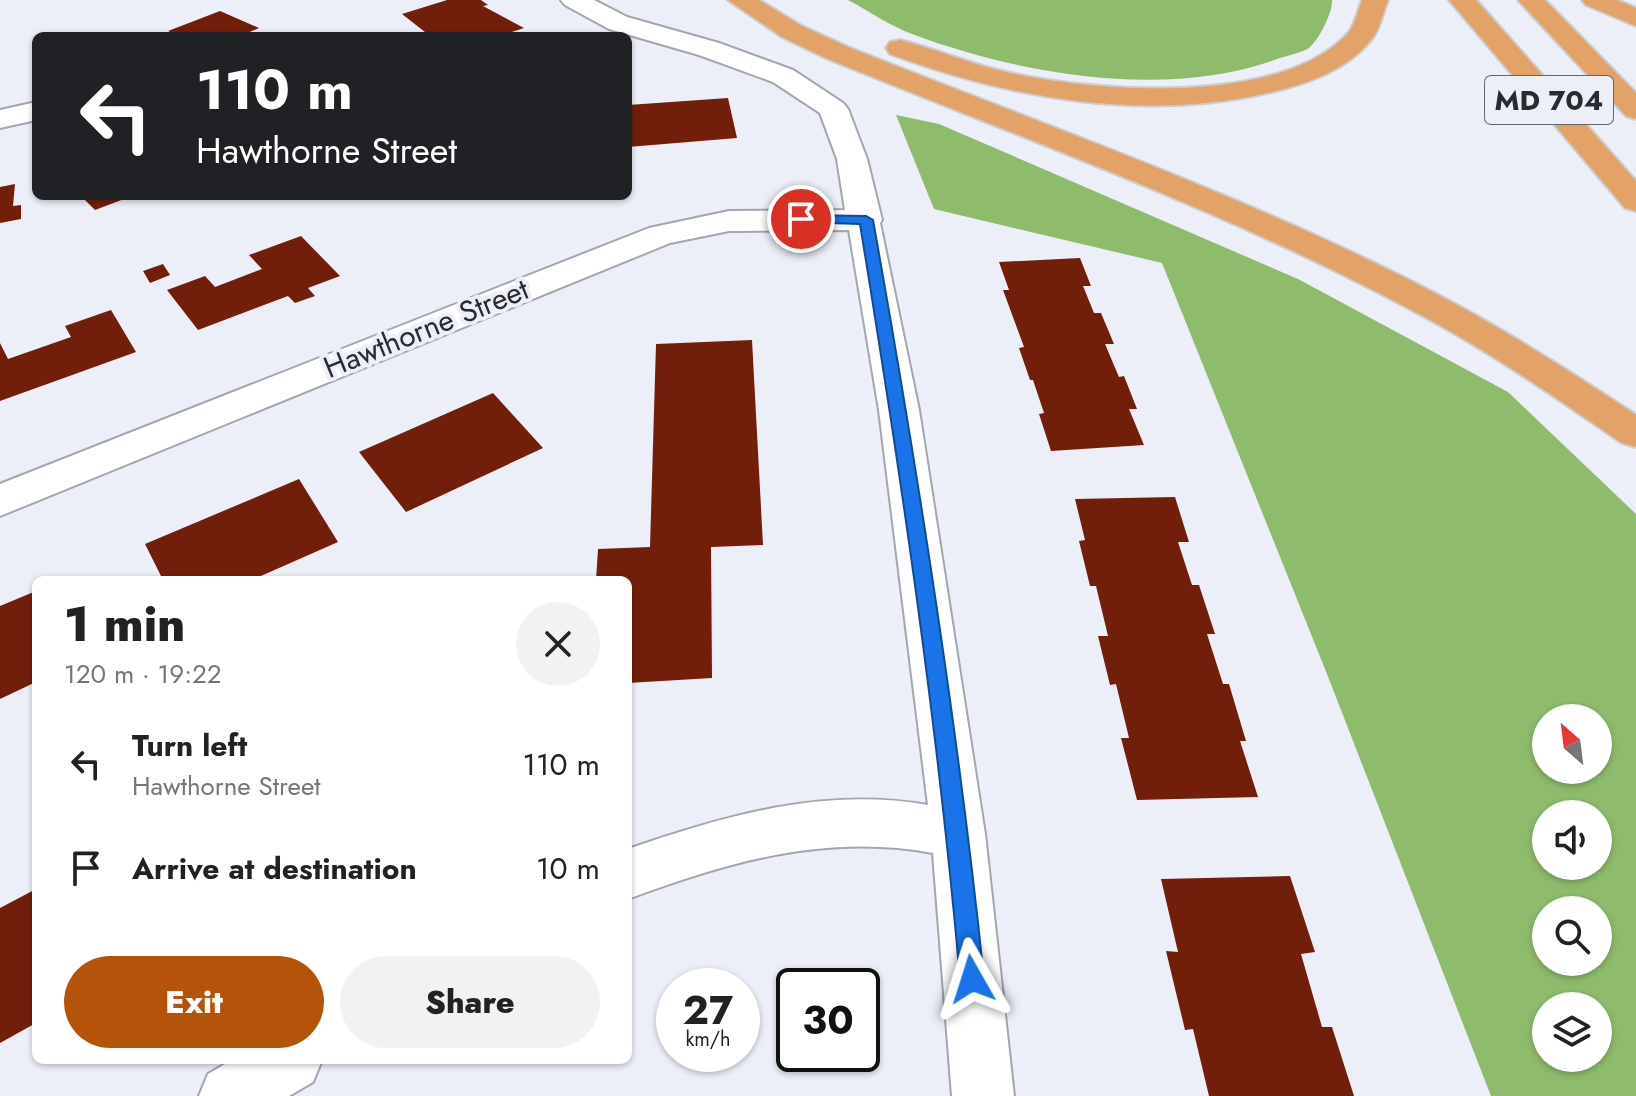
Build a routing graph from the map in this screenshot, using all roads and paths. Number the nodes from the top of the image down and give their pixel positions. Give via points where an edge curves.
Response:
1 (574, 0) edge
2 (741, 0) edge
3 (1375, 0) edge
4 (1462, 0) edge
5 (1531, 0) edge
6 (1595, 0) edge
7 (1636, 18) edge
8 (880, 41) dead end
9 (1636, 110) edge
10 (32, 112) edge
11 (0, 119) edge
12 (1636, 201) edge
13 (866, 220) junction
14 (1636, 434) edge
15 (0, 501) edge
16 (958, 834) junction
17 (632, 873) edge
18 (284, 1064) edge
19 (230, 1096) edge
20 (983, 1096) edge

1 - 13 street via 618,23 783,76 833,109
2 - 14 main road via 838,53 1201,197 1376,275 1547,374
3 - 8 main road via 1363,34 1322,66 1274,83 1182,96 1107,96 1032,86
4 - 12 main road, MD 704
5 - 9 main road, MD 704
6 - 7 main road
10 - 11 street
13 - 15 street, Hawthorne Street via 729,221 661,235
13 - 16 street via 899,410
16 - 17 street via 889,823 801,825 710,844
16 - 20 street
18 - 19 street

